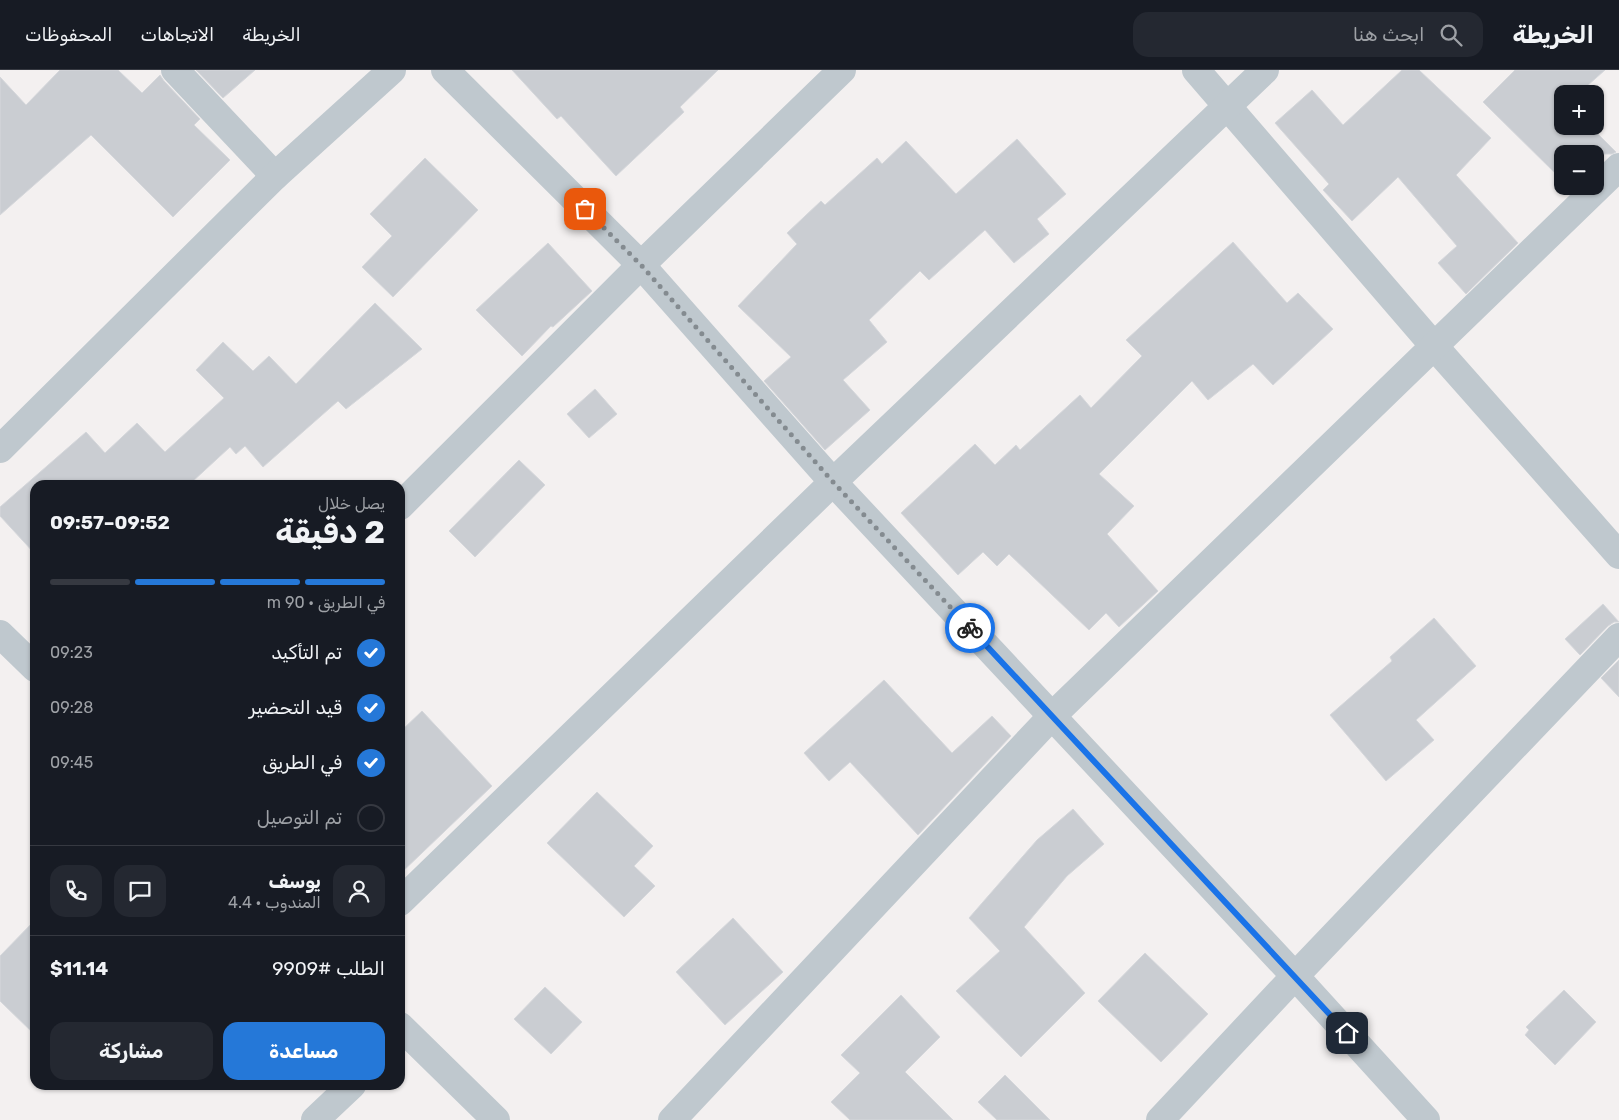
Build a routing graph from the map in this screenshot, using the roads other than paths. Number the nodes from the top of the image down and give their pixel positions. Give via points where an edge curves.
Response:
1 (175, 70) edge
2 (392, 70) edge
3 (444, 70) edge
4 (842, 70) edge
5 (1196, 70) edge
6 (1265, 70) edge
7 (1227, 105) junction
8 (1619, 167) edge
9 (275, 176) junction
10 (641, 265) junction
11 (1434, 346) junction
12 (0, 449) edge
13 (833, 482) junction
14 (405, 501) edge
15 (1619, 555) edge
16 (0, 634) edge
17 (1619, 637) edge
18 (30, 663) edge
19 (1052, 716) junction
20 (405, 897) edge
21 (1295, 976) junction
22 (405, 1036) edge
23 (347, 1090) edge
24 (315, 1120) edge
25 (496, 1120) edge
26 (672, 1120) edge
27 (1160, 1120) edge
28 (1426, 1120) edge

1 - 9 street
2 - 9 street
3 - 10 street
4 - 10 street
5 - 7 street
6 - 7 street
7 - 11 street
7 - 13 street
8 - 11 street
9 - 12 street
10 - 13 street
10 - 14 street
11 - 15 street
11 - 19 street
13 - 19 street
13 - 20 street
16 - 18 street
17 - 21 street
19 - 21 street
19 - 26 street
21 - 27 street
21 - 28 street
22 - 25 street
23 - 24 street

